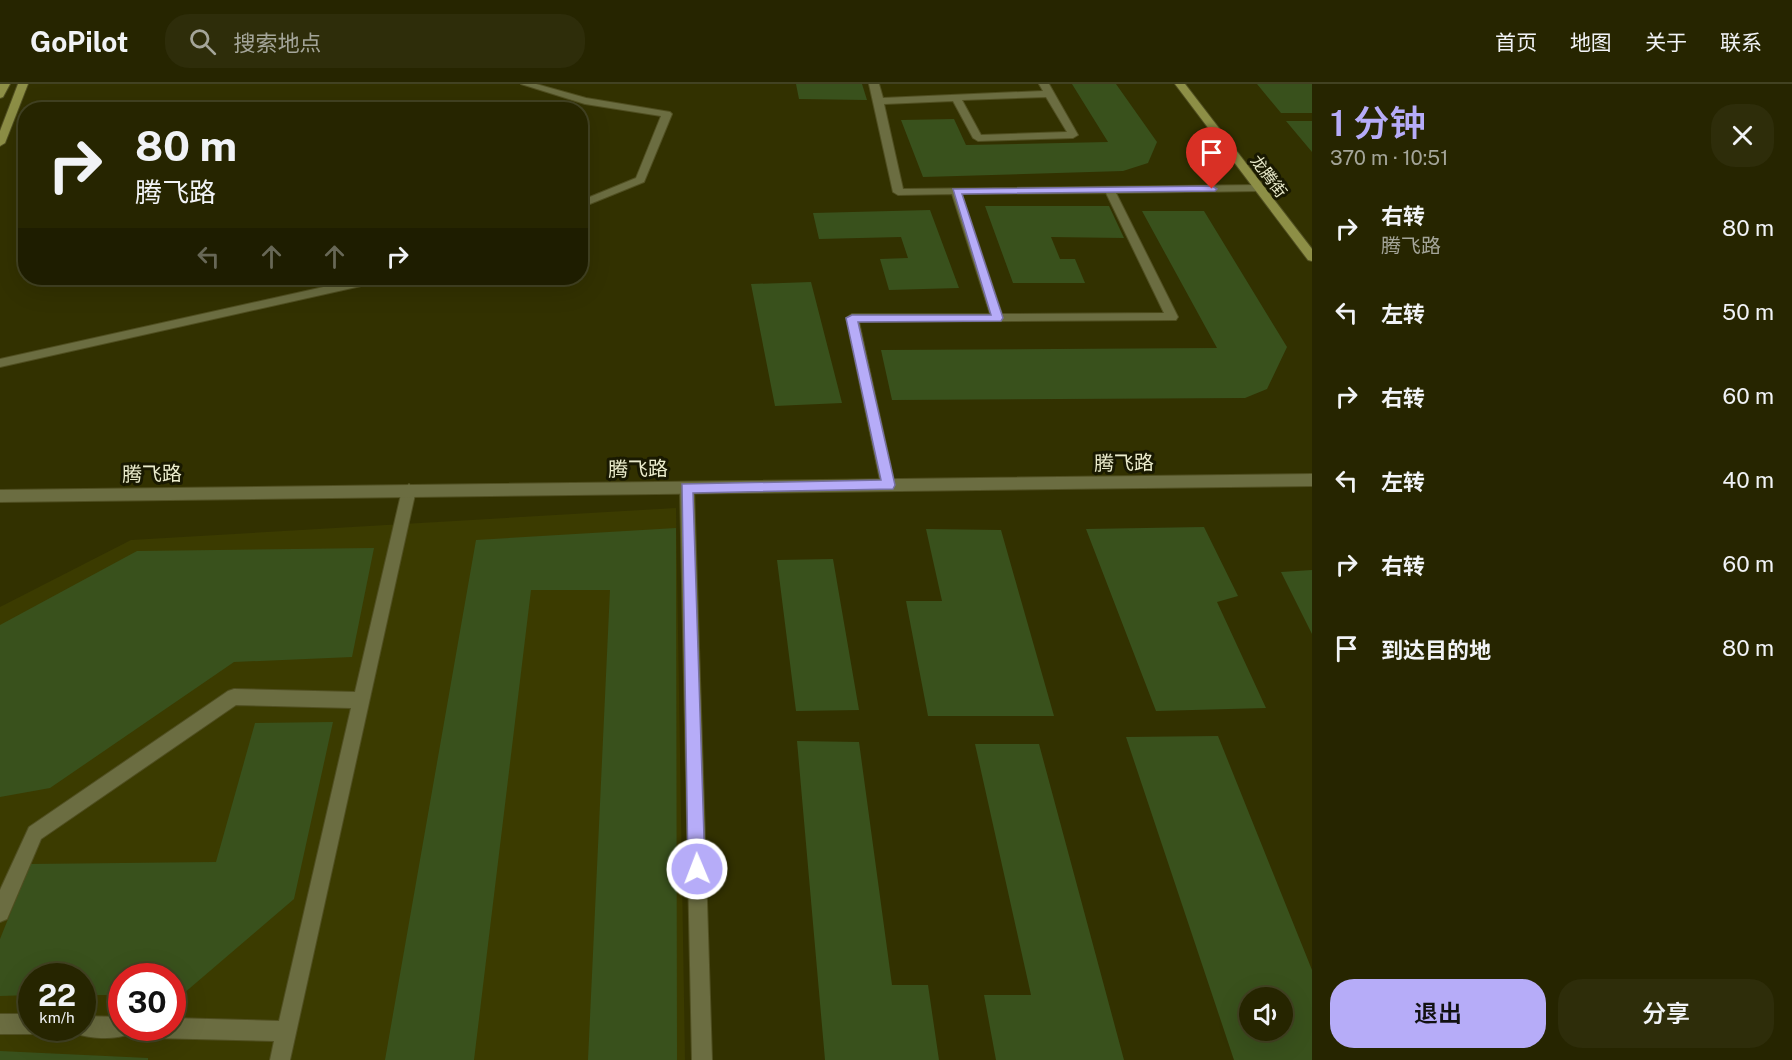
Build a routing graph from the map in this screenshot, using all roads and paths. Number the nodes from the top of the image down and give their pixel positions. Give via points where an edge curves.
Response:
1 (5, 84) edge
2 (23, 84) edge
3 (526, 84) edge
4 (874, 84) edge
5 (1044, 84) edge
6 (1180, 84) edge
7 (1049, 94) junction
8 (0, 95) edge
9 (956, 98) junction
10 (879, 101) junction
11 (0, 143) edge
12 (1259, 188) junction
13 (1110, 190) junction
14 (956, 191) junction
15 (588, 202) edge
16 (1312, 257) edge
17 (348, 285) edge
18 (997, 318) junction
19 (0, 363) edge
20 (1312, 480) edge
21 (888, 485) junction
22 (687, 488) junction
23 (409, 490) junction
24 (0, 496) edge
25 (361, 700) junction
26 (0, 912) edge
27 (0, 1024) edge
28 (18, 1024) edge
29 (186, 1029) edge
30 (287, 1031) junction
31 (280, 1060) edge
32 (702, 1060) edge

1 - 8 main road
2 - 11 main road
3 - 15 street via 585,101 667,114 640,180
4 - 10 street
5 - 7 street
6 - 12 main road, 龙腾街
7 - 9 street
7 - 9 street via 1072,135 978,138
9 - 10 street
10 - 14 street via 898,192
12 - 13 street
12 - 16 main road, 龙腾街
13 - 14 street
13 - 18 street via 1172,317
14 - 18 street
17 - 19 street
18 - 21 street via 852,318
20 - 21 street, 腾飞路
21 - 22 street, 腾飞路
22 - 23 street, 腾飞路
22 - 32 street
23 - 24 street, 腾飞路
23 - 25 street
25 - 26 street via 234,698 35,833
25 - 30 street
27 - 28 street
29 - 30 street
30 - 31 street

